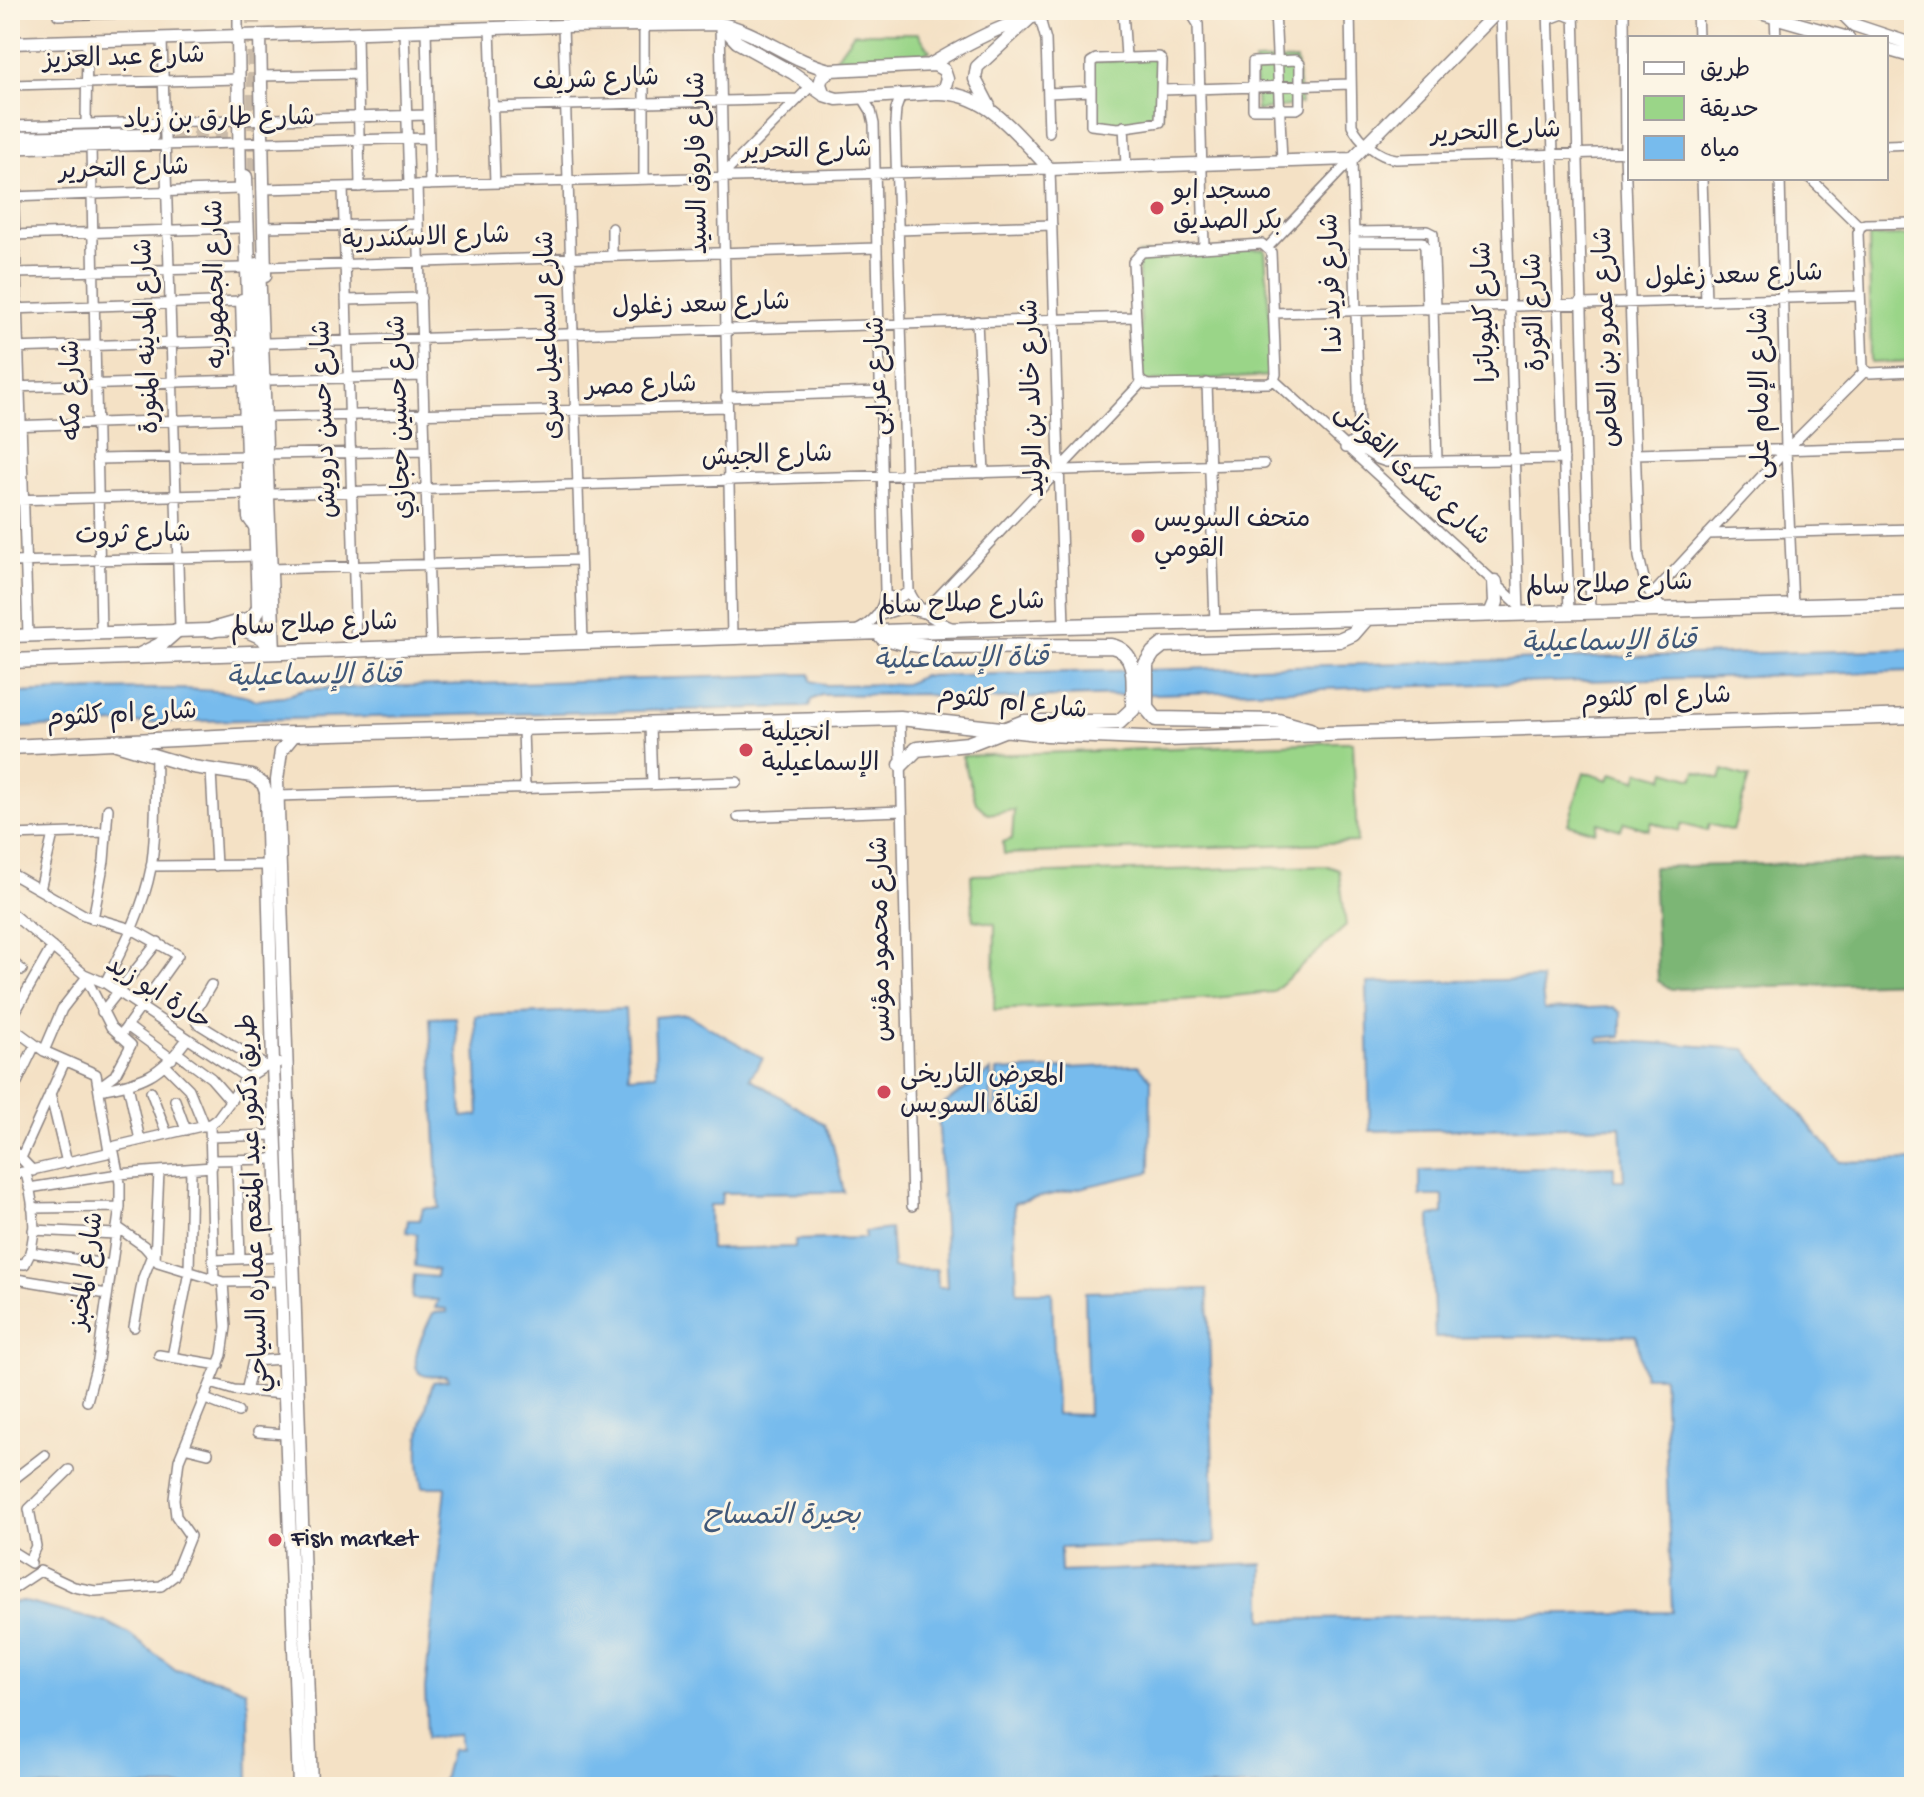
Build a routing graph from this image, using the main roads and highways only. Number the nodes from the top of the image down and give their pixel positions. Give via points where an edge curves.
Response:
1 (1081, 10) edge
2 (1500, 10) edge
3 (1750, 10) edge
4 (1808, 10) edge
5 (1832, 10) edge
6 (1839, 10) edge
7 (1035, 16) junction
8 (1483, 16) edge
9 (720, 24) junction
10 (260, 36) junction
11 (1841, 36) edge
12 (1887, 36) edge
13 (1888, 36) edge
14 (238, 37) junction
15 (10, 43) edge
16 (1914, 45) edge
17 (1888, 50) edge
18 (1914, 57) edge
19 (930, 65) junction
20 (830, 70) junction
21 (935, 93) junction
22 (824, 95) junction
23 (992, 110) junction
24 (151, 136) tunnel mouth
25 (11, 138) edge
26 (251, 178) junction
27 (262, 527) junction
28 (1495, 582) road end
29 (1914, 603) edge
30 (1491, 614) junction
31 (1366, 619) junction
32 (178, 630) junction
33 (212, 630) junction
34 (870, 632) junction
35 (10, 636) edge
36 (273, 652) junction
37 (133, 657) junction
38 (10, 661) edge
39 (1139, 663) junction
40 (1140, 708) junction
41 (1914, 716) edge
42 (1002, 730) junction
43 (295, 734) junction
44 (1317, 734) junction
45 (105, 741) junction
46 (10, 747) edge
47 (901, 765) road end
48 (274, 1064) junction
49 (299, 1787) edge
50 (311, 1787) edge

1 - 7 main road
2 - 8 main road
3 - 11 main road
4 - 5 main road
6 - 12 main road via 1854,25
7 - 19 main road
7 - 23 main road via 977,67 977,86
8 - 23 main road, شارع التحرير via 1352,159 1050,169
9 - 10 main road
9 - 20 main road
9 - 22 main road via 737,42
10 - 14 main road
10 - 26 main road, شارع الجمهوريه via 262,141
13 - 16 main road
14 - 15 main road
14 - 26 main road, شارع الجمهوريه via 239,141
17 - 18 main road
19 - 20 main road
19 - 21 main road via 940,66 947,79 944,89
20 - 22 main road via 821,81
21 - 22 main road via 837,99
21 - 23 main road via 962,94
24 - 25 highway
26 - 27 highway, شارع الجمهوريه
26 - 27 main road, شارع الجمهوريه via 263,227 265,267 272,515
26 - 27 main road, شارع الجمهوريه via 241,228 243,380 249,518
27 - 33 highway, شارع الجمهوريه via 256,615
27 - 36 highway, شارع الجمهوريه via 270,569
28 - 30 highway
29 - 30 highway, شارع صلاح سالم via 1590,612 1518,609
30 - 31 highway, شارع صلاح سالم
31 - 34 highway, شارع صلاح سالم
31 - 39 highway via 1339,640 1163,645
32 - 33 main road
32 - 35 main road
32 - 37 highway
33 - 36 main road via 249,631
34 - 36 highway, شارع صلاح سالم
34 - 39 highway via 935,647 1111,646
36 - 37 highway, شارع صلاح سالم
37 - 38 highway, شارع صلاح سالم
39 - 40 highway
40 - 42 highway via 1119,722 1034,721
40 - 44 highway via 1162,721 1278,721
41 - 44 highway, شارع ام كلثوم
42 - 43 highway, شارع ام كلثوم via 900,718
42 - 44 highway, شارع ام كلثوم via 1121,739
42 - 47 highway via 968,744 917,749
43 - 45 highway, شارع ام كلثوم
43 - 48 main road, طريق دكتور عبد المنعم عماره السياحي via 278,758
45 - 46 highway, شارع ام كلثوم
45 - 48 main road, طريق دكتور عبد المنعم عماره السياحي via 211,771 248,775 263,784
48 - 49 main road, طريق دكتور عبد المنعم عماره السياحي
48 - 50 main road, طريق دكتور عبد المنعم عماره السياحي

